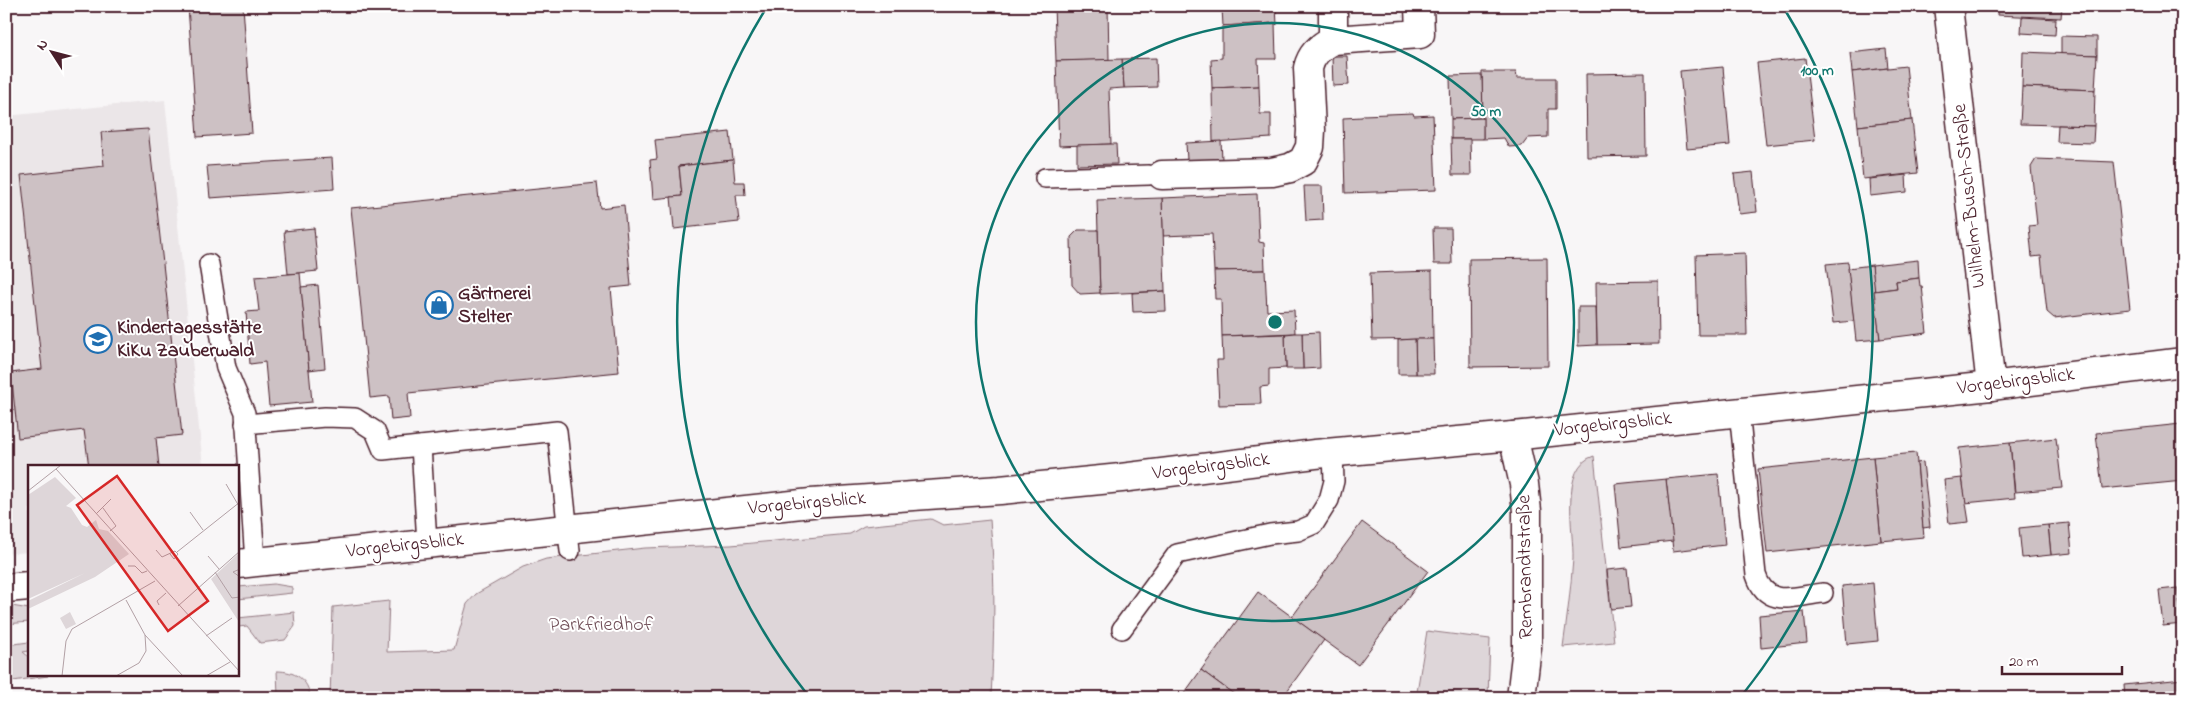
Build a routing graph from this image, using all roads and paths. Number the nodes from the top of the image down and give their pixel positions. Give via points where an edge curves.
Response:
1 (1332, 6) edge
2 (1419, 6) edge
3 (1948, 6) edge
4 (1333, 40) junction
5 (1156, 175) joint
6 (1045, 178) dead end
7 (209, 264) dead end
8 (2183, 362) edge
9 (1991, 386) junction
10 (1739, 411) junction
11 (245, 424) junction
12 (1513, 436) junction
13 (421, 446) junction
14 (1333, 453) junction
15 (569, 540) junction
16 (427, 544) junction
17 (246, 563) edge
18 (28, 586) edge
19 (6, 588) edge
20 (1823, 593) dead end
21 (1122, 629) dead end
22 (1521, 698) edge

1 - 4 street
2 - 4 street via 1420,34
3 - 9 street, Wilhelm-Busch-Straße
4 - 5 street via 1324,44 1310,59 1310,147 1303,161 1272,172
5 - 6 lane
7 - 11 lane via 226,368 245,413
8 - 9 street, Vorgebirgsblick
9 - 10 street, Vorgebirgsblick
10 - 12 street, Vorgebirgsblick
10 - 20 lane via 1759,584 1769,596 1777,598
11 - 13 lane via 326,417 355,418 375,431 383,450
11 - 17 lane
12 - 14 street, Vorgebirgsblick
12 - 22 street, Rembrandtstraße via 1527,511 1528,638
13 - 15 lane via 557,431
13 - 16 lane
14 - 15 street, Vorgebirgsblick via 1000,490 810,503
14 - 21 lane via 1334,480 1329,500 1314,524 1298,531 1178,554
15 - 16 street, Vorgebirgsblick
16 - 17 street, Vorgebirgsblick
18 - 19 street

